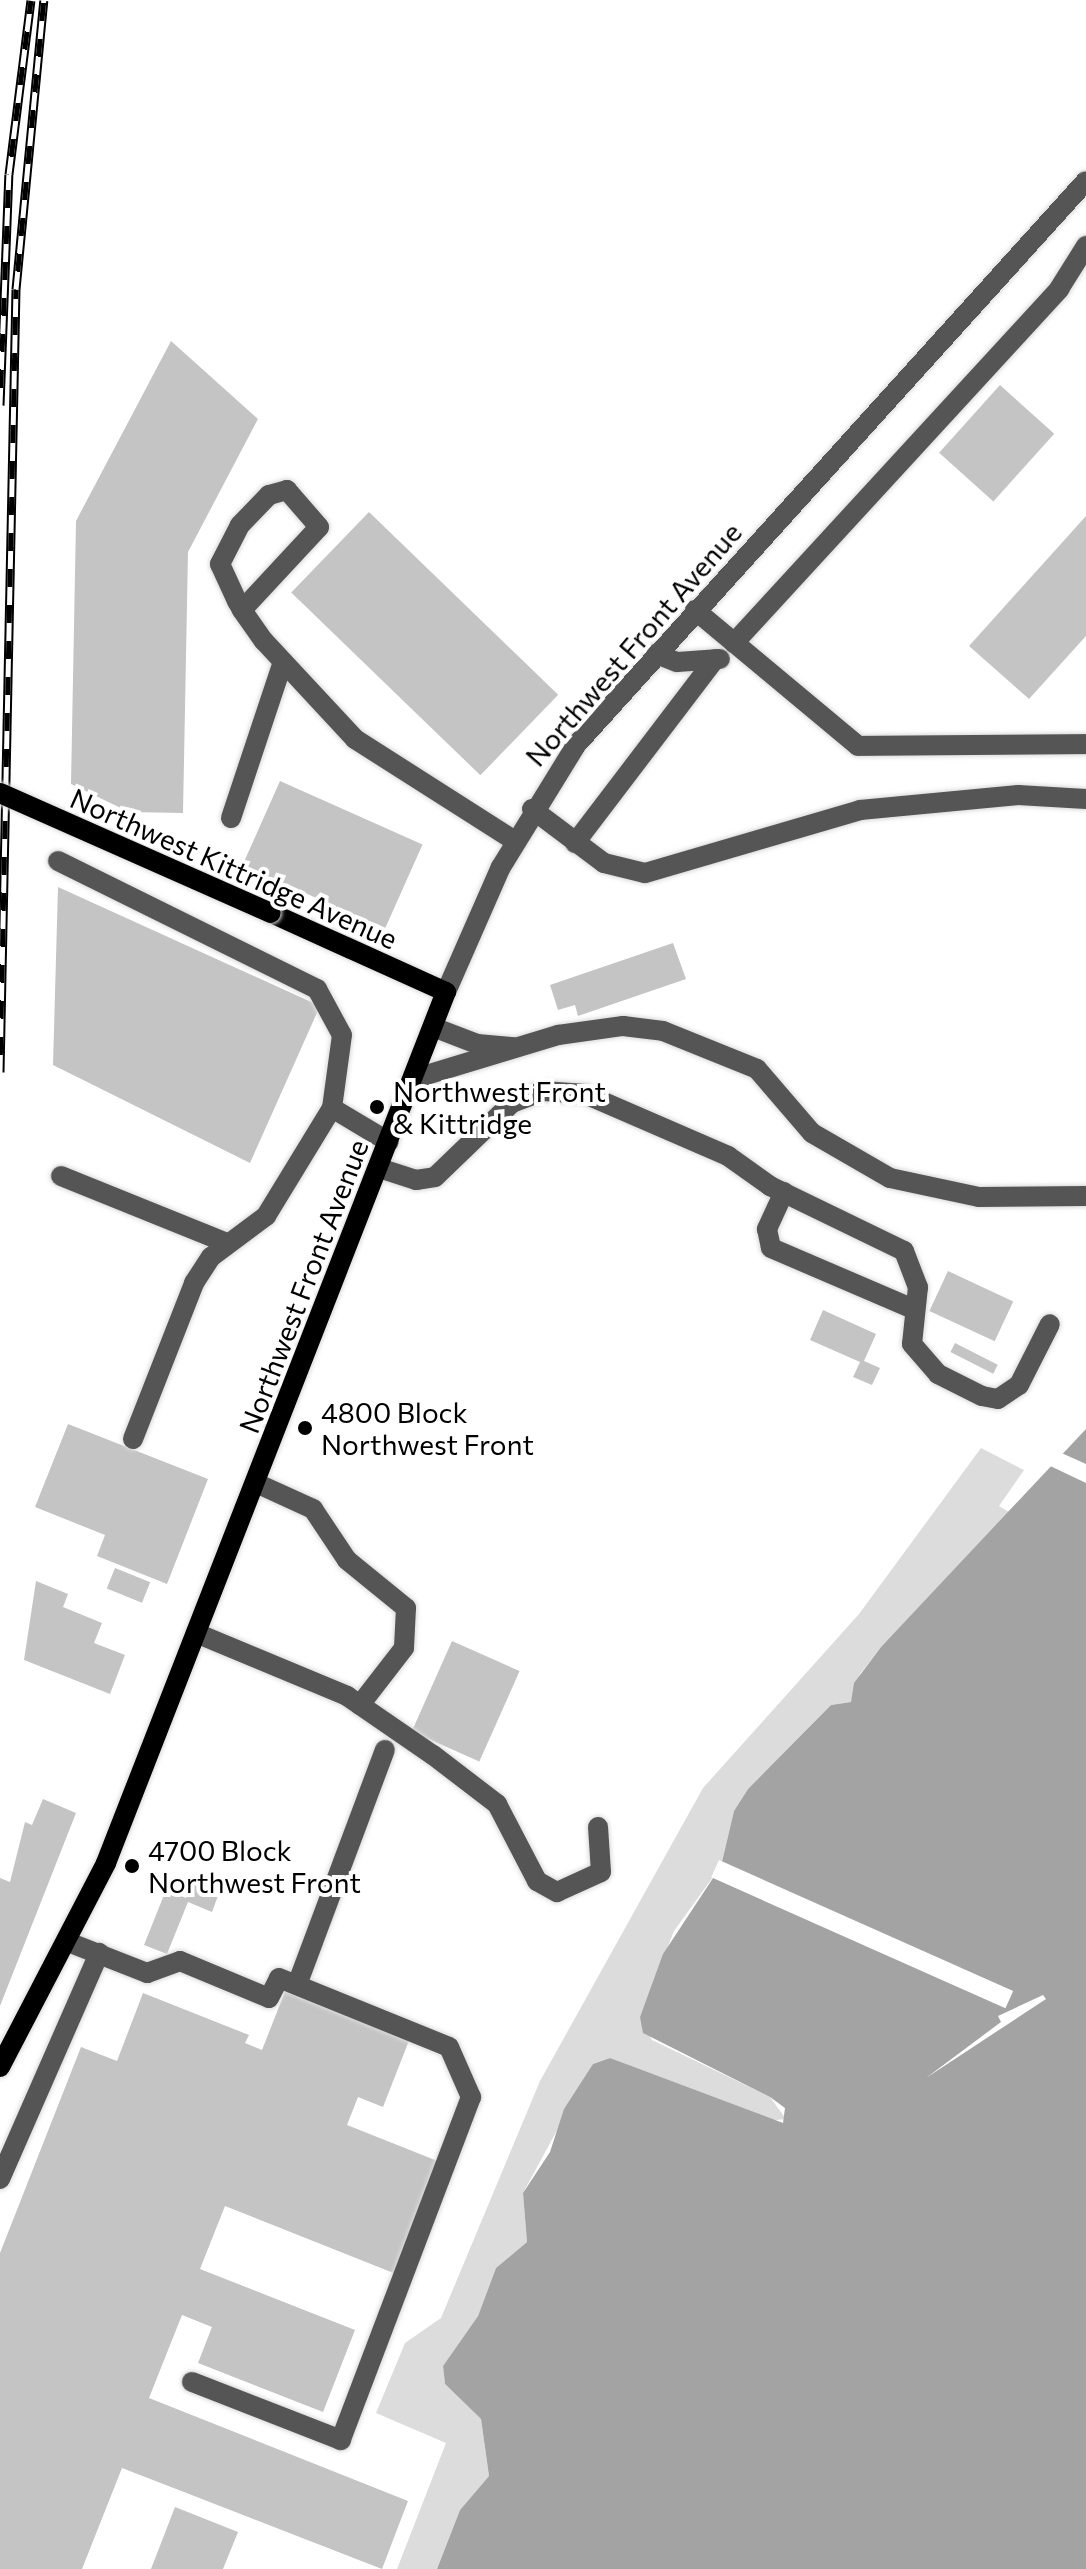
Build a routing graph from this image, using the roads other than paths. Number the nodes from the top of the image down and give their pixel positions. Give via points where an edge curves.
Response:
1 (1086, 181) edge
2 (1086, 246) edge
3 (1086, 277) edge
4 (1065, 279) junction
5 (242, 610) junction
6 (695, 610) junction
7 (741, 650) junction
8 (656, 654) junction
9 (715, 659) junction
10 (283, 662) junction
11 (1086, 744) edge
12 (0, 793) edge
13 (1086, 799) edge
14 (532, 809) junction
15 (231, 818) dead end
16 (515, 841) junction
17 (575, 843) junction
18 (58, 861) dead end
19 (446, 992) junction
20 (433, 1027) junction
21 (529, 1045) junction
22 (413, 1079) junction
23 (332, 1108) junction
24 (389, 1142) junction
25 (379, 1168) junction
26 (61, 1176) dead end
27 (784, 1192) junction
28 (1086, 1196) edge
29 (227, 1243) junction
30 (913, 1309) junction
31 (1050, 1324) dead end
32 (133, 1439) dead end
33 (256, 1483) junction
34 (196, 1633) junction
35 (360, 1705) junction
36 (385, 1750) dead end
37 (598, 1827) dead end
38 (68, 1942) junction
39 (99, 1953) junction
40 (297, 1985) junction
41 (0, 2067) edge
42 (0, 2177) edge
43 (192, 2382) dead end

1 - 6 street, Northwest Front Avenue
2 - 4 street
3 - 4 street
4 - 7 street
5 - 5 street via 220,564 240,525 269,495 287,490 319,527
5 - 10 street
6 - 7 street
6 - 8 street, Northwest Front Avenue
7 - 9 street
7 - 11 street via 843,738 872,750
8 - 9 street via 677,662
8 - 14 street, Northwest Front Avenue
9 - 17 street
10 - 15 street
10 - 16 street via 355,739
12 - 19 main road, Northwest Kittridge Avenue, bridge
13 - 17 street via 1018,795 860,810 645,873 604,863
14 - 16 street, Northwest Front Avenue
14 - 17 street
16 - 19 street, Northwest Front Avenue
18 - 23 street via 317,989 342,1035
19 - 20 main road, Northwest Front Avenue
20 - 21 street via 489,1046
20 - 22 main road, Northwest Front Avenue
21 - 22 street
21 - 28 street via 623,1026 663,1031 757,1069 812,1133 890,1178 979,1197
22 - 24 main road, Northwest Front Avenue
23 - 24 street
23 - 29 street via 266,1216
24 - 25 main road, Northwest Front Avenue
25 - 27 street via 416,1180 435,1177 512,1103 571,1091 728,1156
25 - 33 main road, Northwest Front Avenue
26 - 29 street
27 - 30 street via 904,1251 917,1271
27 - 30 street via 767,1229 779,1256
29 - 32 street via 194,1283
30 - 31 street via 912,1344 921,1361 998,1399 1019,1385
33 - 34 main road, Northwest Front Avenue
33 - 35 street via 313,1509 340,1553 406,1608 404,1648
34 - 35 street
34 - 38 main road, Northwest Front Avenue
35 - 37 street via 497,1804 537,1881 557,1892 601,1872
36 - 40 street
38 - 39 street
38 - 41 main road, Northwest Front Avenue
39 - 40 street via 147,1973 180,1961 269,1998 279,1978
39 - 42 street
40 - 43 street via 449,2047 471,2097 341,2440

